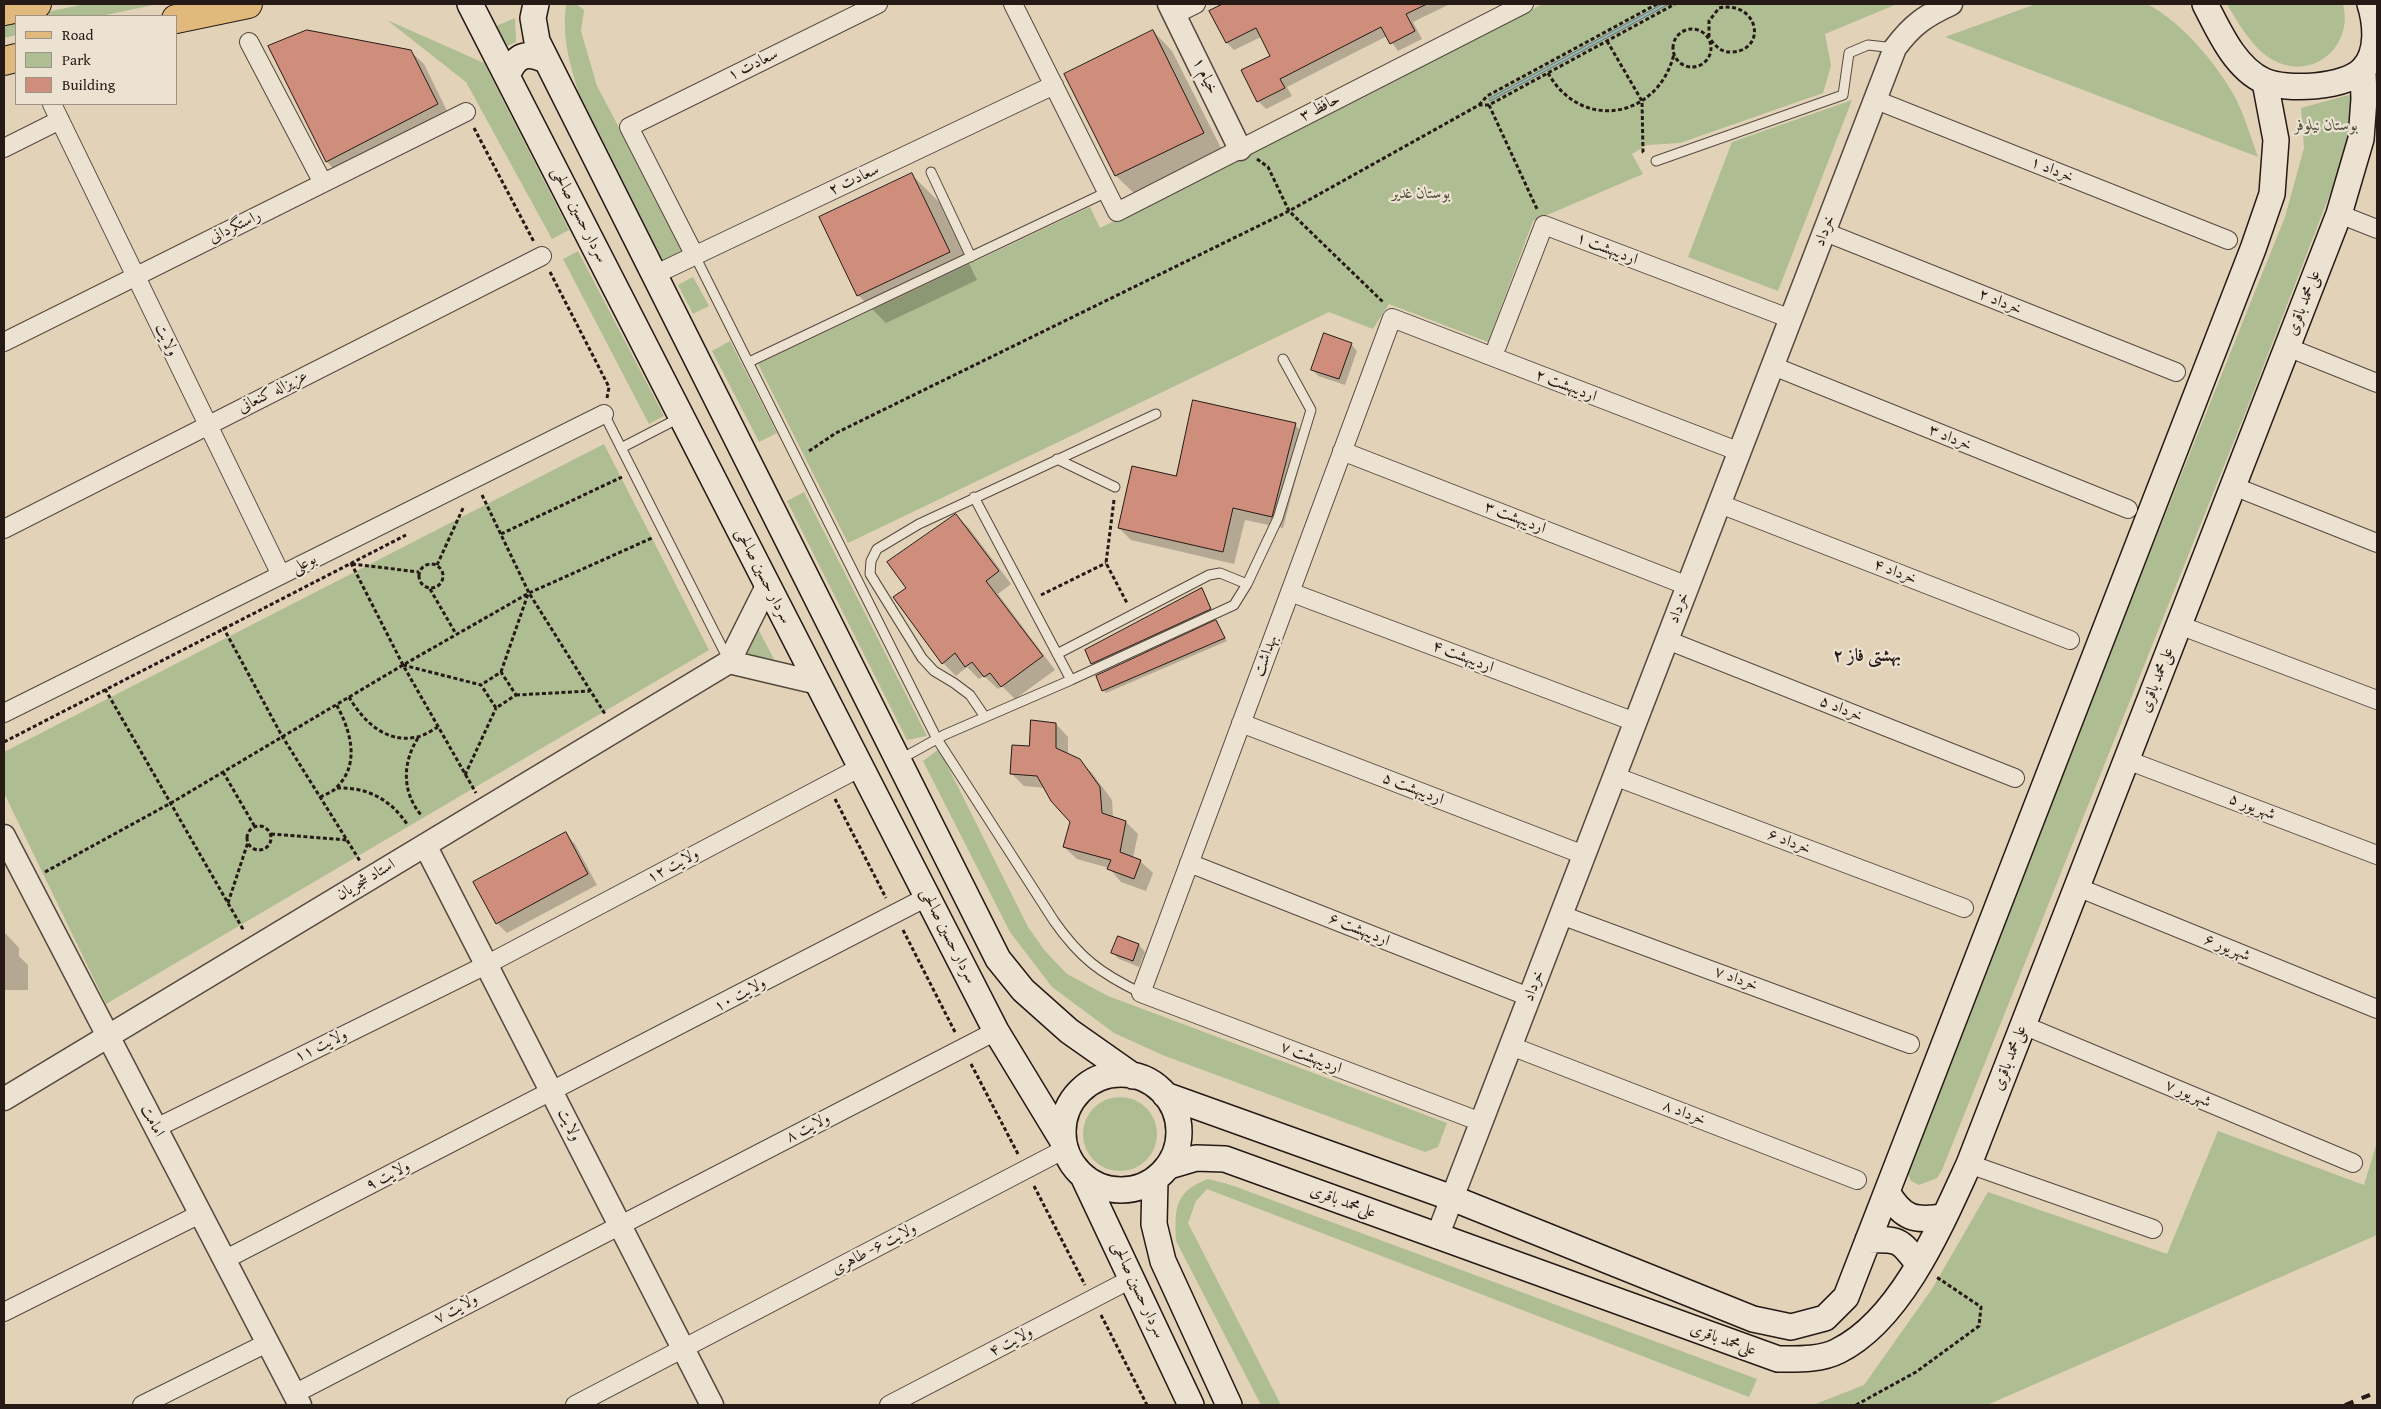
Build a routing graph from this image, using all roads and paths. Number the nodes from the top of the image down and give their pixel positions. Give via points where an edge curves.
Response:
1 (37, 4) edge
2 (248, 4) edge
3 (470, 4) edge
4 (536, 4) edge
5 (878, 4) edge
6 (1013, 4) edge
7 (1196, 4) edge
8 (1524, 4) edge
9 (1657, 4) edge
10 (1675, 4) edge
11 (1951, 4) edge
12 (2205, 4) edge
13 (2370, 4) edge
14 (1718, 6) edge
15 (1172, 9) edge
16 (4, 11) edge
17 (178, 19) edge
18 (1710, 39) junction
19 (1607, 41) junction
20 (249, 42) dead end
21 (1895, 48) junction
22 (1674, 54) junction
23 (547, 61) junction
24 (2373, 62) edge
25 (1548, 73) junction
26 (507, 76) junction
27 (2265, 82) junction
28 (1054, 86) junction
29 (1876, 100) junction
30 (1642, 101) junction
31 (52, 105) edge
32 (1479, 105) junction
33 (1489, 105) junction
34 (466, 112) dead end
35 (60, 120) junction
36 (4, 148) edge
37 (1240, 149) junction
38 (1656, 161) joint
39 (931, 172) dead end
40 (323, 183) junction
41 (1107, 192) junction
42 (1289, 211) junction
43 (2339, 214) junction
44 (1544, 225) junction
45 (2377, 229) edge
46 (1825, 232) junction
47 (2228, 240) dead end
48 (542, 256) dead end
49 (695, 256) junction
50 (971, 257) junction
51 (654, 275) junction
52 (136, 276) junction
53 (1392, 318) junction
54 (1791, 319) junction
55 (4, 342) edge
56 (1497, 346) dead end
57 (2287, 347) junction
58 (1283, 359) dead end
59 (749, 362) junction
60 (1773, 366) junction
61 (2176, 372) dead end
62 (2377, 383) edge
63 (604, 414) joint
64 (1156, 414) dead end
65 (682, 417) junction
66 (208, 425) junction
67 (621, 448) junction
68 (1342, 451) junction
69 (1740, 452) junction
70 (797, 459) junction
71 (1057, 459) junction
72 (633, 472) junction
73 (474, 479) junction
74 (2233, 486) junction
75 (1116, 487) joint
76 (491, 492) dead end
77 (483, 496) junction
78 (974, 497) junction
79 (476, 499) dead end
80 (470, 502) dead end
81 (1720, 504) junction
82 (464, 506) junction
83 (455, 510) dead end
84 (2128, 510) dead end
85 (4, 529) edge
86 (412, 532) dead end
87 (664, 533) junction
88 (501, 534) junction
89 (2377, 543) edge
90 (342, 545) junction
91 (351, 563) junction
92 (1106, 563) junction
93 (437, 565) junction
94 (419, 572) junction
95 (280, 575) junction
96 (768, 584) junction
97 (1247, 584) junction
98 (1688, 586) junction
99 (430, 589) junction
100 (1290, 592) junction
101 (529, 593) junction
102 (1029, 601) junction
103 (214, 609) junction
104 (1133, 614) junction
105 (2179, 625) junction
106 (224, 629) junction
107 (456, 634) junction
108 (1667, 640) junction
109 (2070, 640) dead end
110 (1057, 654) junction
111 (729, 662) junction
112 (403, 664) junction
113 (93, 669) junction
114 (501, 672) junction
115 (1071, 680) junction
116 (818, 682) junction
117 (481, 685) junction
118 (105, 690) junction
119 (590, 691) junction
120 (516, 695) junction
121 (349, 697) junction
122 (2377, 700) edge
123 (336, 704) junction
124 (496, 708) junction
125 (4, 713) edge
126 (985, 716) junction
127 (1636, 722) junction
128 (1241, 723) junction
129 (438, 727) junction
130 (615, 730) junction
131 (282, 736) junction
132 (418, 737) junction
133 (937, 739) junction
134 (4, 742) edge
135 (899, 760) junction
136 (2127, 760) junction
137 (861, 767) junction
138 (223, 772) junction
139 (465, 775) junction
140 (1614, 776) junction
141 (2015, 778) dead end
142 (827, 784) junction
143 (337, 788) junction
144 (320, 797) junction
145 (170, 803) junction
146 (485, 809) junction
147 (421, 815) dead end
148 (407, 824) dead end
149 (255, 827) junction
150 (271, 834) junction
151 (4, 836) edge
152 (347, 840) junction
153 (248, 841) junction
154 (425, 845) junction
155 (1584, 855) junction
156 (2377, 855) edge
157 (1190, 863) junction
158 (370, 878) junction
159 (27, 882) junction
160 (2077, 887) junction
161 (927, 897) junction
162 (228, 903) junction
163 (1964, 908) dead end
164 (894, 914) junction
165 (1561, 915) junction
166 (254, 948) junction
167 (486, 965) junction
168 (1141, 993) junction
169 (1530, 997) junction
170 (2377, 1009) edge
171 (2023, 1025) junction
172 (996, 1031) junction
173 (108, 1036) junction
174 (1910, 1044) dead end
175 (1511, 1046) junction
176 (963, 1048) junction
177 (1133, 1076) junction
178 (552, 1092) junction
179 (1165, 1095) junction
180 (4, 1099) edge
181 (1481, 1122) junction
182 (156, 1128) junction
183 (1065, 1146) junction
184 (2353, 1163) dead end
185 (1969, 1164) junction
186 (1026, 1170) junction
187 (1162, 1173) junction
188 (1083, 1176) junction
189 (1857, 1180) dead end
190 (1886, 1192) junction
191 (1452, 1198) junction
192 (200, 1214) junction
193 (1944, 1217) junction
194 (619, 1224) junction
195 (2153, 1228) dead end
196 (1437, 1237) junction
197 (1868, 1240) junction
198 (224, 1260) junction
199 (1918, 1264) junction
200 (1133, 1278) junction
201 (1093, 1299) junction
202 (4, 1312) edge
203 (268, 1343) junction
204 (684, 1349) junction
205 (297, 1399) edge
206 (142, 1405) edge
207 (575, 1405) edge
208 (712, 1405) edge
209 (889, 1405) edge
210 (1147, 1405) edge
211 (1191, 1405) edge
212 (1229, 1405) edge
213 (1856, 1405) edge

1 - 16 main road
2 - 17 main road
3 - 26 main road, سردار حسین صالحی
4 - 23 main road via 534,29
5 - 49 street, سعادت ۱ via 629,127
6 - 28 street
7 - 15 street
8 - 37 street, حافظ ۳
9 - 32 path via 1487,96
10 - 19 path
11 - 21 street, خرداد via 1928,14
12 - 27 main road via 2230,48 2247,70
13 - 24 main road, علی‌محمد باقری via 2375,30
14 - 18 path via 1709,21
14 - 18 path via 1735,4 1749,12 1755,34 1746,48 1738,51 1722,50
15 - 37 street, خیام ۱
18 - 22 path via 1699,29 1686,29 1673,42
18 - 22 path via 1710,55 1699,66 1684,66
19 - 25 path
19 - 30 path
20 - 40 street
21 - 29 street, خرداد
21 - 38 lane via 1868,45 1849,53 1843,95
22 - 30 path via 1663,81
23 - 26 main road via 534,55 522,57 512,64
23 - 51 main road
24 - 27 main road via 2342,81 2312,86
24 - 43 main road, علی‌محمد باقری via 2364,99 2361,139
25 - 30 path via 1563,93 1587,108 1616,110
25 - 33 path
26 - 65 main road, سردار حسین صالحی
27 - 190 main road, علی‌محمد باقری via 2276,140 2272,194 2253,250
28 - 41 street
28 - 49 street, سعادت ۲
29 - 46 street, خرداد
29 - 47 street, خرداد ۱
30 - 38 path via 1643,152
31 - 35 street, ولایت
32 - 33 path
32 - 42 path
33 - 44 path
34 - 40 street, راستگردانی
35 - 36 street
35 - 52 street, ولایت
37 - 41 street, حافظ ۳ via 1116,212
37 - 42 path via 1268,167
39 - 50 lane
40 - 52 street, راستگردانی
41 - 50 lane
42 - 53 path via 1382,300
42 - 70 path via 836,433
43 - 45 street
43 - 57 main road, علی‌محمد باقری
44 - 54 street, اردیبهشت ۱
44 - 56 street
46 - 54 street, خرداد
46 - 61 street, خرداد ۲
48 - 66 street, عزیزاله کنعانی
49 - 51 street, سعادت ۲
49 - 59 lane
50 - 59 lane
51 - 135 main road
52 - 55 street, راستگردانی
52 - 66 street, ولایت
53 - 68 street, بهداشت
53 - 69 street, اردیبهشت ۲
54 - 60 street, خرداد
57 - 62 street
57 - 74 main road, علی‌محمد باقری
58 - 97 lane via 1311,410 1278,518
59 - 70 lane
60 - 69 street, خرداد
60 - 84 street, خرداد ۳
63 - 67 lane
63 - 73 street, بوعلی
64 - 71 lane
65 - 67 lane
65 - 96 main road, سردار حسین صالحی
66 - 85 street, عزیزاله کنعانی
66 - 95 street, ولایت
67 - 72 lane
68 - 98 street, اردیبهشت ۳
68 - 100 street, بهداشت
69 - 81 street, خرداد
70 - 133 lane
71 - 75 lane
71 - 78 lane
72 - 87 lane
72 - 88 path
73 - 77 path
73 - 90 street, بوعلی
74 - 89 street
74 - 105 main road, علی‌محمد باقری
75 - 92 path
76 - 77 path
77 - 79 path
77 - 88 path
78 - 102 lane
78 - 126 lane via 877,549 871,561 870,574 922,658 934,671 970,695
80 - 82 path
81 - 98 street, خرداد
81 - 109 street, خرداد ۴
82 - 83 path
82 - 93 path
86 - 91 path
87 - 101 path
87 - 111 lane
88 - 101 path
90 - 91 path
90 - 95 street, بوعلی
91 - 94 path
91 - 106 path
91 - 112 path
92 - 102 path
92 - 104 path
93 - 94 path via 426,564
93 - 99 path via 444,574 443,580
94 - 99 path via 420,583
95 - 103 street, بوعلی
96 - 111 street
96 - 116 main road, سردار حسین صالحی
97 - 104 lane via 1220,573 1210,575
97 - 115 lane via 1234,605
98 - 108 street, خرداد
99 - 107 path
100 - 127 street, اردیبهشت ۴
100 - 128 street, بهداشت
101 - 107 path
101 - 114 path
101 - 119 path
102 - 110 lane
103 - 106 path
103 - 113 street, بوعلی
104 - 110 lane
105 - 122 street
105 - 136 main road, علی‌محمد باقری
106 - 118 path
106 - 131 path
107 - 112 path
108 - 127 street, خرداد
108 - 141 street, خرداد ۵
110 - 115 lane
111 - 116 street
111 - 130 street, استاد شجریان
112 - 117 path
112 - 121 path
112 - 129 path
113 - 118 path
113 - 125 street, بوعلی
114 - 117 path
114 - 120 path
115 - 126 lane
116 - 137 main road, سردار حسین صالحی
117 - 124 path
118 - 134 path
118 - 145 path
119 - 120 path
119 - 130 path
120 - 124 path
121 - 123 path
121 - 132 path via 363,718 379,731 404,738
123 - 131 path
123 - 143 path via 349,730 351,742 348,767
124 - 139 path
126 - 133 lane
127 - 140 street, خرداد
128 - 155 street, اردیبهشت ۵
128 - 157 street, بهداشت
129 - 132 path
129 - 139 path
130 - 146 street, استاد شجریان
131 - 138 path
131 - 144 path
132 - 147 path via 408,757 406,779 411,800
133 - 135 lane
133 - 168 lane via 1073,948 1096,968
135 - 177 main road via 998,959 1023,990 1069,1032
136 - 156 street, شهریور ۵
136 - 160 main road, علی‌محمد باقری
137 - 142 street, ولایت ۱۲
137 - 161 main road, سردار حسین صالحی
138 - 145 path
138 - 149 path
139 - 146 path
140 - 155 street, خرداد
140 - 163 street, خرداد ۶
142 - 164 path
142 - 167 street, ولایت ۱۲
143 - 144 path
143 - 148 path via 364,790 377,795 395,808
144 - 152 path
145 - 159 path
145 - 162 path
146 - 154 street, استاد شجریان
149 - 150 path via 265,827
149 - 153 path via 248,832
150 - 152 path
150 - 153 path via 270,845 260,850 255,850
151 - 159 street, امامت
152 - 158 path
153 - 162 path
154 - 158 street, استاد شجریان
154 - 167 street, ولایت
155 - 165 street, خرداد
157 - 168 street, بهداشت
157 - 169 street, اردیبهشت ۶
158 - 166 street, استاد شجریان
159 - 173 street, امامت
160 - 170 street, شهریور ۶
160 - 171 main road, علی‌محمد باقری
161 - 164 street, ولایت ۱۰
161 - 172 main road, سردار حسین صالحی
162 - 166 path
164 - 176 path
164 - 178 street, ولایت ۱۰
165 - 169 street, خرداد
165 - 174 street, خرداد ۷
166 - 173 street, استاد شجریان
167 - 178 street, ولایت
167 - 182 street, ولایت ۱۱
168 - 181 street, اردیبهشت ۷
169 - 175 street, خرداد
171 - 184 street, شهریور ۷
171 - 185 main road, علی‌محمد باقری
172 - 176 street, ولایت ۸
172 - 183 main road, سردار حسین صالحی
173 - 180 street, استاد شجریان
173 - 182 street, امامت
175 - 181 street, خرداد
175 - 189 street, خرداد ۸
176 - 186 path
176 - 194 street, ولایت ۸
177 - 179 main road via 1151,1082
177 - 183 main road via 1114,1075 1096,1080 1080,1091 1069,1106 1063,1124
178 - 194 street, ولایت
178 - 198 street, ولایت ۹
179 - 187 main road via 1176,1111 1179,1130 1177,1149
179 - 191 main road, علی‌محمد باقری
181 - 191 street, خرداد
182 - 192 street, امامت
183 - 186 street, ولایت ۶- طاهری
183 - 188 main road via 1072,1164
185 - 193 main road, علی‌محمد باقری
185 - 195 street
186 - 201 path
186 - 204 street, ولایت ۶- طاهری
187 - 188 main road via 1141,1187 1126,1190 1096,1185
187 - 196 main road, علی‌محمد باقری via 1196,1158 1225,1159
187 - 212 main road via 1154,1224 1163,1261
188 - 200 main road, سردار حسین صالحی
190 - 193 main road via 1904,1215 1922,1220
190 - 197 main road, علی‌محمد باقری
191 - 196 street, خرداد
191 - 197 main road, علی‌محمد باقری via 1753,1319 1791,1327 1825,1318 1846,1297
192 - 198 street, امامت
192 - 202 street
193 - 199 main road, علی‌محمد باقری
194 - 204 street, ولایت
194 - 205 street, ولایت ۷
196 - 199 main road, علی‌محمد باقری via 1778,1359 1804,1359 1837,1352 1872,1328 1904,1289
197 - 199 main road via 1897,1240
198 - 203 street, امامت
199 - 213 path via 1981,1307 1979,1326 1916,1372
200 - 201 street, ولایت ۴
200 - 211 main road, سردار حسین صالحی
201 - 209 street, ولایت ۴
201 - 210 path
203 - 205 street, امامت
203 - 206 street
204 - 207 street, ولایت ۶- طاهری
204 - 208 street, ولایت

